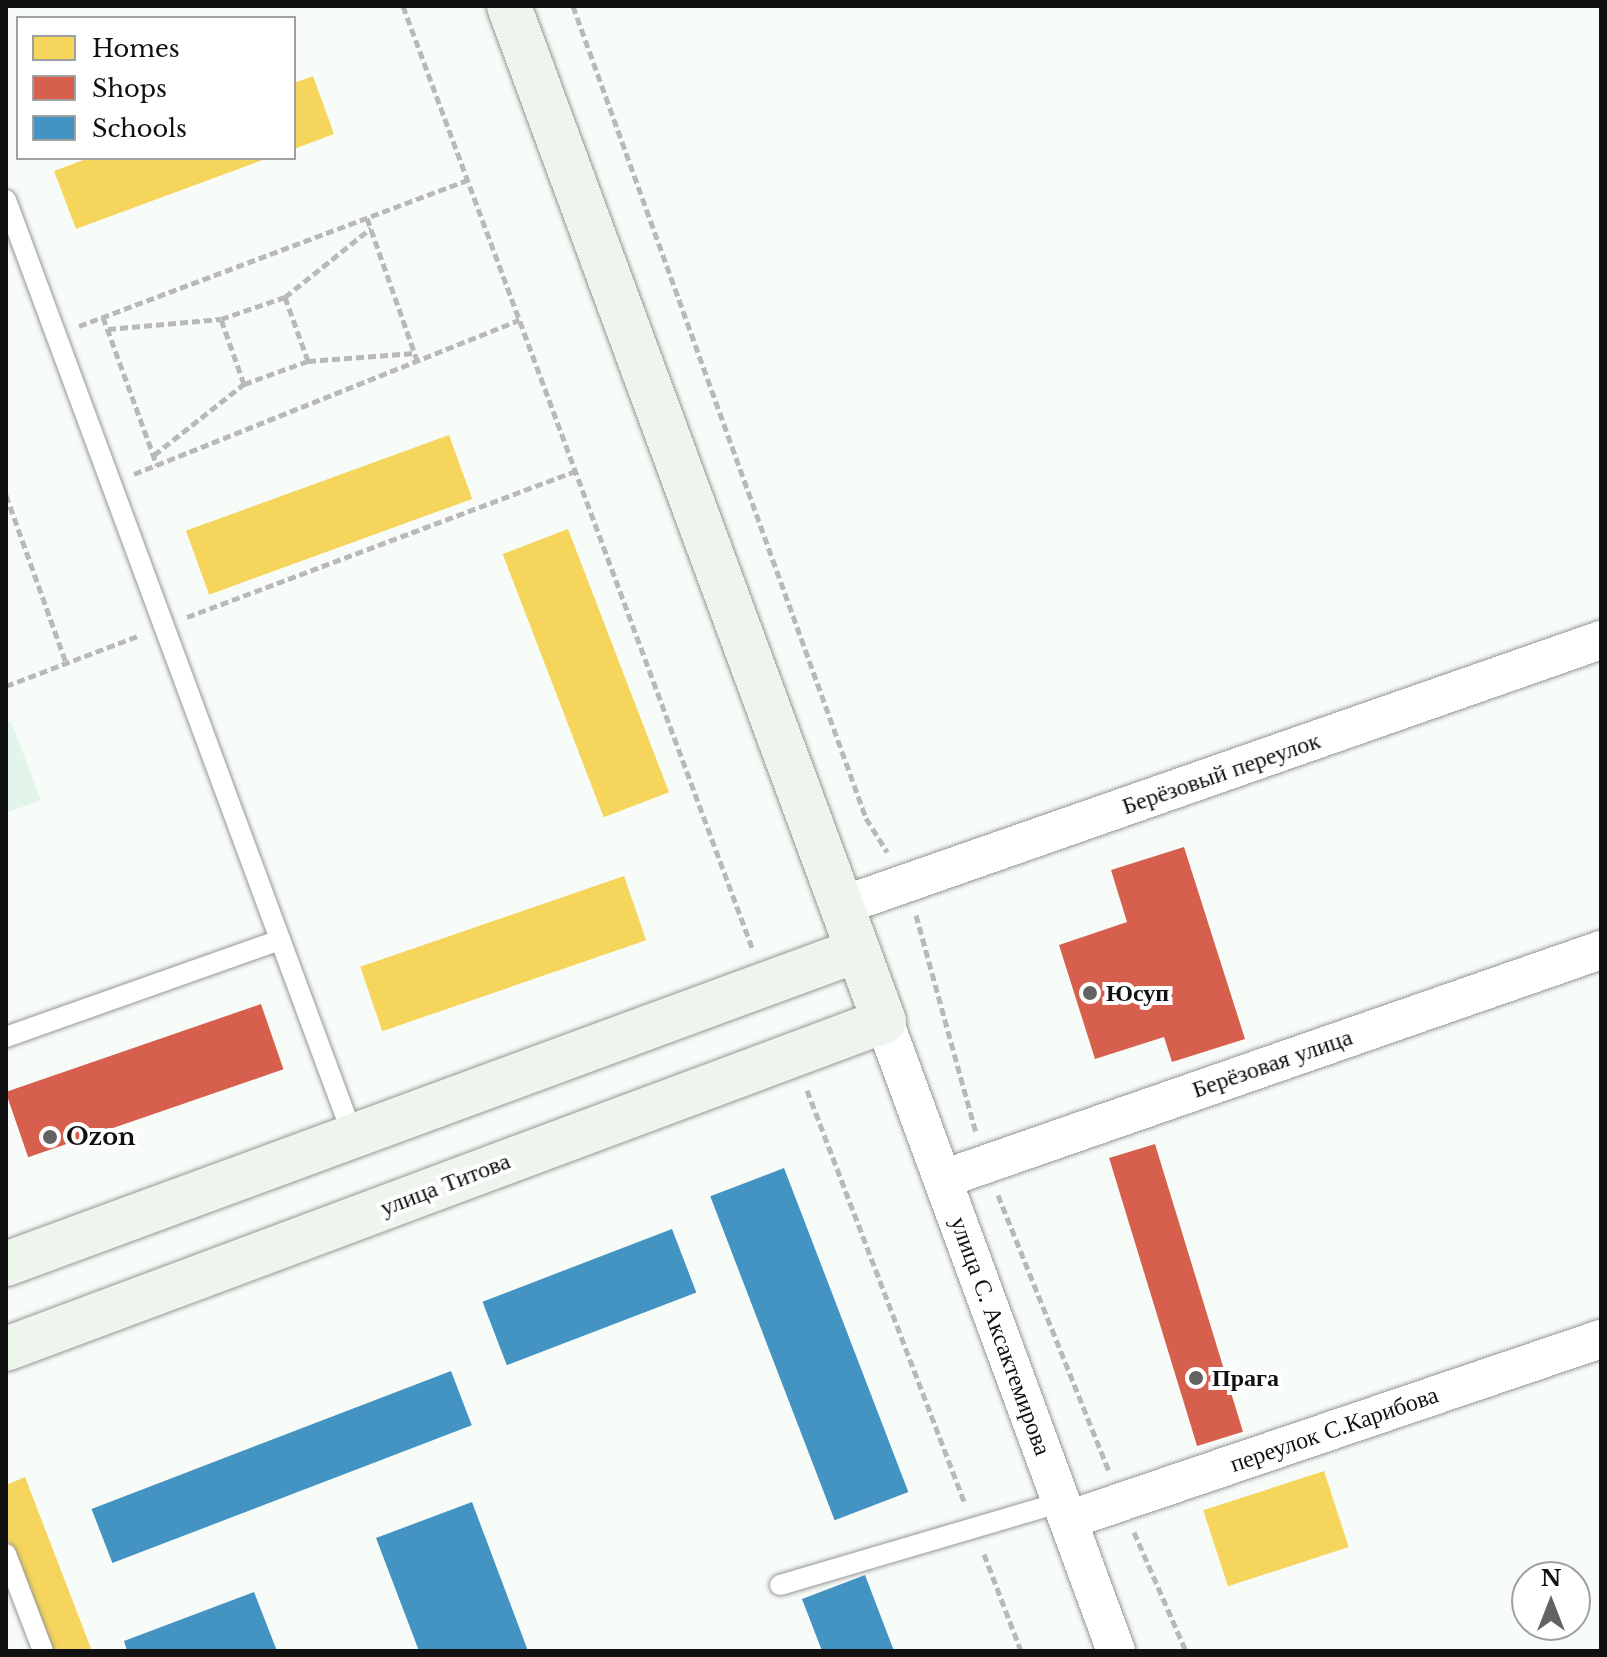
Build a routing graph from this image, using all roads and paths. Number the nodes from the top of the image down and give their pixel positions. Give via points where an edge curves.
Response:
1 (403, 6) edge
2 (509, 6) edge
3 (573, 6) edge
4 (468, 180) junction
5 (6, 200) edge
6 (367, 218) junction
7 (371, 228) junction
8 (285, 297) junction
9 (103, 317) junction
10 (221, 319) junction
11 (519, 320) junction
12 (108, 329) junction
13 (56, 335) junction
14 (415, 353) junction
15 (308, 361) junction
16 (417, 361) junction
17 (244, 384) junction
18 (154, 455) junction
19 (157, 465) junction
20 (576, 471) junction
21 (111, 484) junction
22 (6, 495) edge
23 (164, 626) junction
24 (1601, 640) edge
25 (66, 663) junction
26 (6, 686) edge
27 (907, 883) junction
28 (841, 906) junction
29 (280, 940) junction
30 (858, 950) junction
31 (1601, 950) edge
32 (766, 984) junction
33 (884, 1021) junction
34 (6, 1037) edge
35 (793, 1054) junction
36 (353, 1136) junction
37 (984, 1162) junction
38 (943, 1179) junction
39 (6, 1264) edge
40 (1601, 1339) edge
41 (6, 1349) edge
42 (1121, 1501) junction
43 (1065, 1511) junction
44 (972, 1523) junction
45 (6, 1554) edge
46 (780, 1585) dead end
47 (43, 1651) edge
48 (1021, 1651) edge
49 (1116, 1651) edge
50 (1186, 1651) edge

1 - 4 path
2 - 28 street
3 - 27 path via 866,818
4 - 6 path
4 - 11 path
5 - 13 lane
6 - 7 path
6 - 9 path
7 - 8 path
7 - 14 path
8 - 10 path
8 - 15 path
9 - 12 path
9 - 13 path
10 - 12 path
10 - 17 path
11 - 16 path
11 - 20 path
12 - 18 path
13 - 21 lane
14 - 15 path
14 - 16 path
15 - 17 path
16 - 19 path
17 - 18 path
18 - 19 path
19 - 21 path
20 - 23 path
20 - 32 path
21 - 23 lane
22 - 25 path
23 - 25 path
23 - 29 lane
24 - 27 street, Берёзовый переулок
25 - 26 path
27 - 28 street, Берёзовый переулок
27 - 37 path
28 - 30 street
29 - 34 lane
29 - 36 lane
30 - 32 street
30 - 33 street
31 - 37 street, Берёзовая улица
32 - 36 street
33 - 35 street, улица Титова
33 - 38 street, улица С. Аксактемирова
35 - 41 street, улица Титова
35 - 44 path
36 - 39 street
37 - 38 street, Берёзовая улица
37 - 42 path
38 - 43 street, улица С. Аксактемирова
40 - 42 street, переулок С.Карибова
42 - 43 street, переулок С.Карибова
42 - 50 path
43 - 44 lane
43 - 49 street, улица С. Аксактемирова
44 - 46 lane
44 - 48 path
45 - 47 lane

